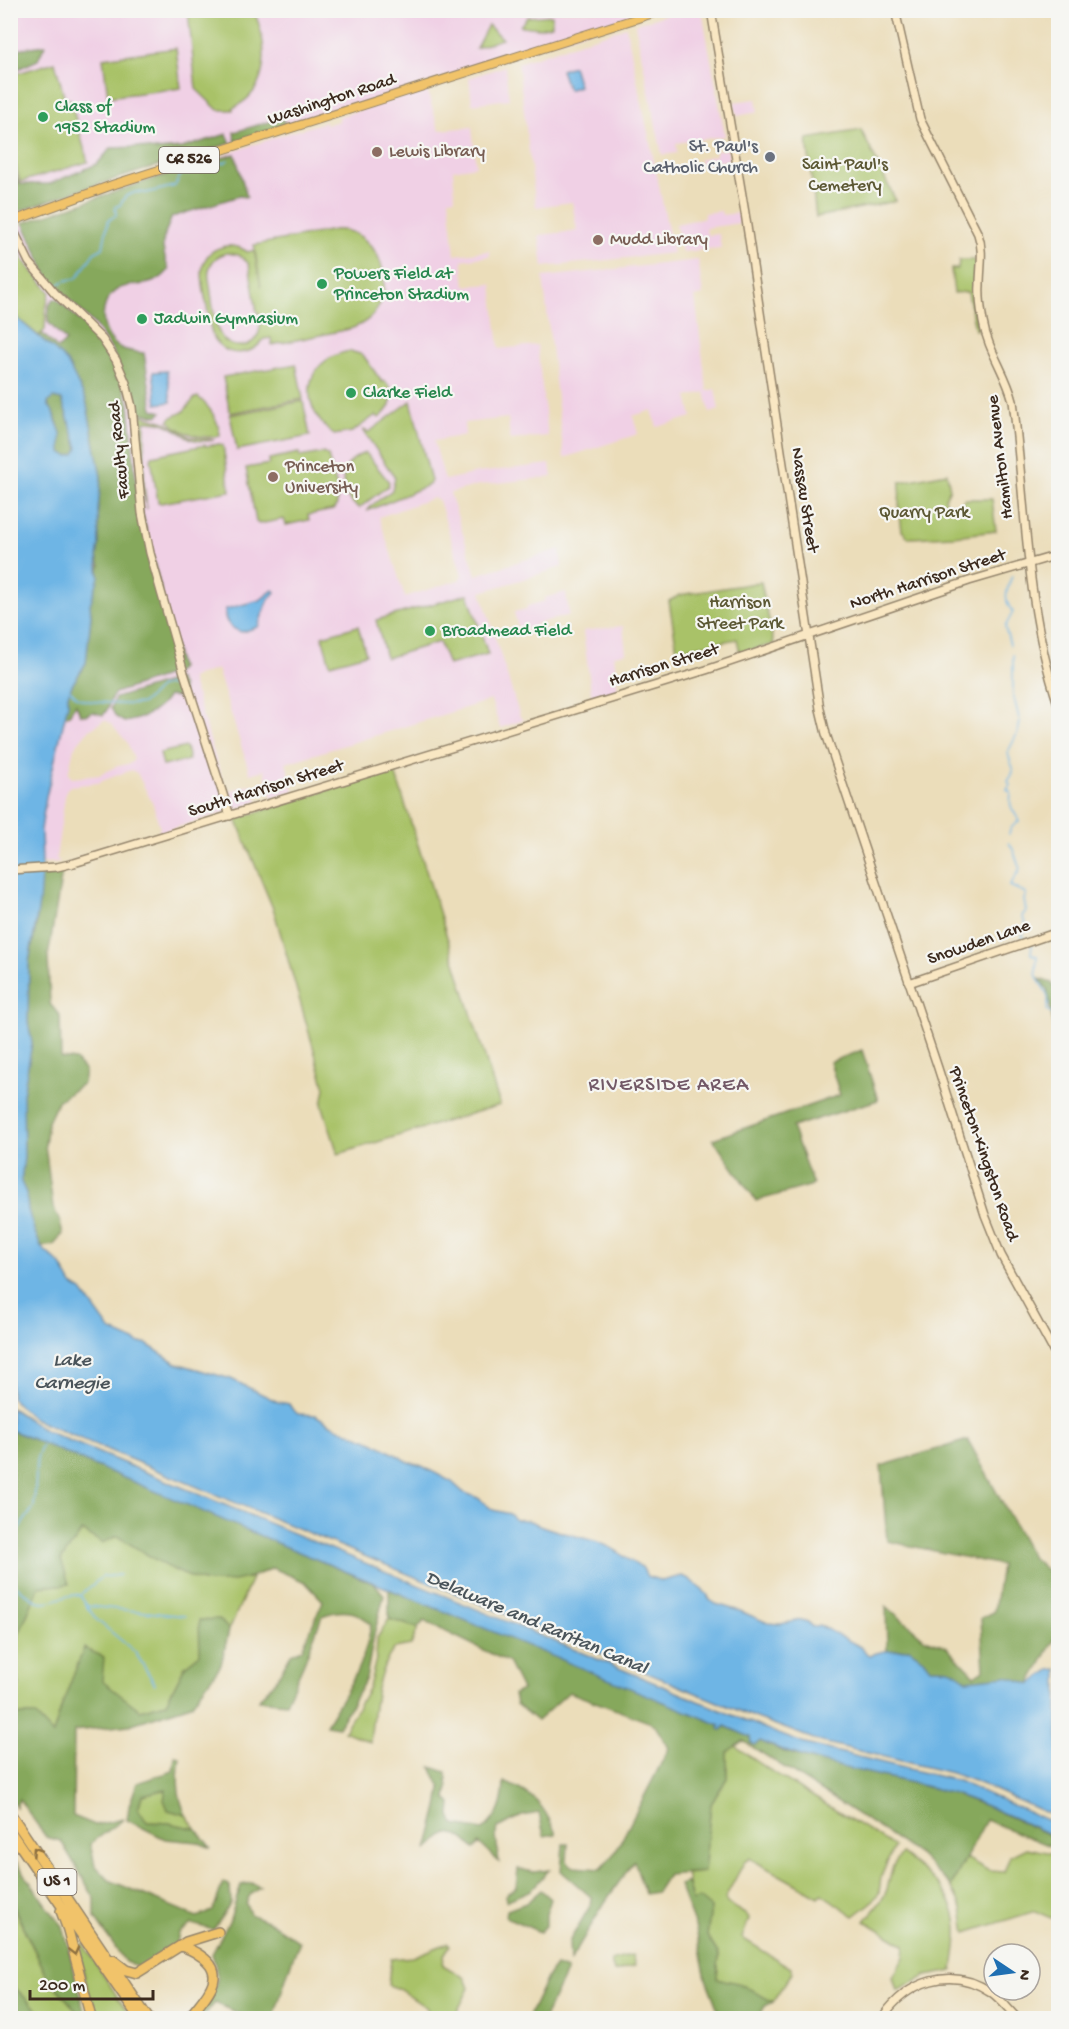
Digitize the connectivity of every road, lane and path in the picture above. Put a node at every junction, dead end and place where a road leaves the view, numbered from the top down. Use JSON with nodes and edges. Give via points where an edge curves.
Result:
{"nodes":[{"id":1,"x":663,"y":10,"type":"edge"},
{"id":2,"x":711,"y":10,"type":"edge"},
{"id":3,"x":895,"y":10,"type":"edge"},
{"id":4,"x":10,"y":222,"type":"edge"},
{"id":5,"x":1059,"y":555,"type":"edge"},
{"id":6,"x":1028,"y":563,"type":"junction"},
{"id":7,"x":808,"y":635,"type":"junction"},
{"id":8,"x":1059,"y":704,"type":"edge"},
{"id":9,"x":528,"y":724,"type":"joint"},
{"id":10,"x":230,"y":816,"type":"junction"},
{"id":11,"x":10,"y":870,"type":"edge"},
{"id":12,"x":1059,"y":932,"type":"edge"},
{"id":13,"x":909,"y":983,"type":"junction"},
{"id":14,"x":1059,"y":1359,"type":"edge"},
{"id":15,"x":10,"y":1813,"type":"edge"},
{"id":16,"x":10,"y":1831,"type":"edge"},
{"id":17,"x":55,"y":1898,"type":"junction"},
{"id":18,"x":218,"y":1932,"type":"dead end"},
{"id":19,"x":180,"y":1946,"type":"junction"},
{"id":20,"x":104,"y":1951,"type":"junction"},
{"id":21,"x":139,"y":2013,"type":"edge"},
{"id":22,"x":91,"y":2019,"type":"edge"},
{"id":23,"x":189,"y":2019,"type":"edge"},
{"id":24,"x":882,"y":2019,"type":"edge"},
{"id":25,"x":1017,"y":2019,"type":"edge"}],
"edges":[{"from":1,"to":4,"type":"main road","name":"Washington Road","number":"CR 526","via":[[115,184]]},
{"from":2,"to":7,"type":"street","name":"Nassau Street"},
{"from":3,"to":6,"type":"street","name":"Hamilton Avenue","via":[[919,115],[982,245],[981,310],[988,344],[1013,401]]},
{"from":4,"to":10,"type":"street","name":"Faculty Road","via":[[29,262],[102,339],[126,383],[150,553]]},
{"from":5,"to":6,"type":"street","name":"North Harrison Street"},
{"from":6,"to":7,"type":"street","name":"North Harrison Street"},
{"from":6,"to":8,"type":"street","name":"Hamilton Avenue","via":[[1047,669]]},
{"from":7,"to":9,"type":"street","name":"Harrison Street"},
{"from":7,"to":13,"type":"street","name":"Nassau Street","via":[[826,734]]},
{"from":9,"to":10,"type":"street","name":"South Harrison Street"},
{"from":10,"to":11,"type":"street","name":"South Harrison Street","via":[[74,863]]},
{"from":12,"to":13,"type":"street","name":"Snowden Lane"},
{"from":13,"to":14,"type":"street","name":"Princeton-Kingston Road","via":[[993,1238]]},
{"from":20,"to":15,"type":"highway","number":"US 1","one_way":true},
{"from":16,"to":17,"type":"highway","number":"US 1"},
{"from":17,"to":21,"type":"highway","number":"US 1"},
{"from":17,"to":22,"type":"highway","one_way":true,"via":[[68,1930]]},
{"from":18,"to":19,"type":"highway"},
{"from":19,"to":20,"type":"highway","via":[[137,1973],[126,1970]]},
{"from":19,"to":23,"type":"highway","via":[[207,1960],[214,1972],[210,1990]]},
{"from":20,"to":21,"type":"highway","number":"US 1"},
{"from":24,"to":25,"type":"street","via":[[897,1998],[914,1987],[957,1979],[991,1992]]}]}
